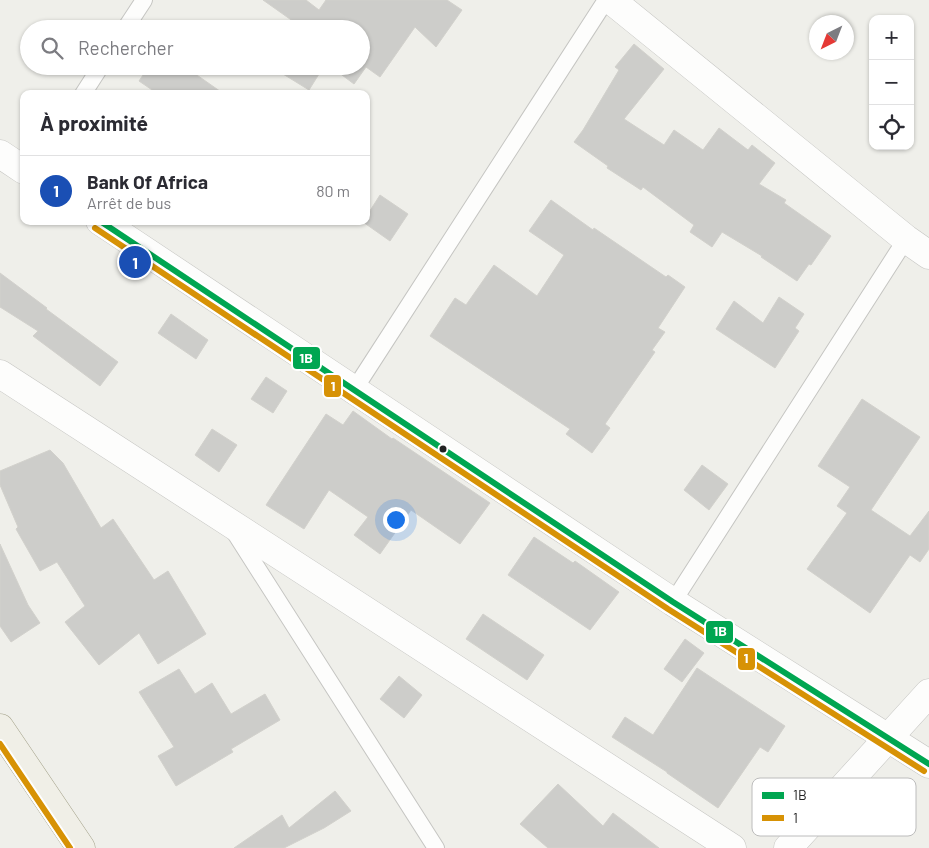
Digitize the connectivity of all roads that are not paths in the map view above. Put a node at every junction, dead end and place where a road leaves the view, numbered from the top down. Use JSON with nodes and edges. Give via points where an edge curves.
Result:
{"nodes":[{"id":1,"x":144,"y":0,"type":"edge"},
{"id":2,"x":606,"y":0,"type":"edge"},
{"id":3,"x":611,"y":0,"type":"edge"},
{"id":4,"x":131,"y":20,"type":"edge"},
{"id":5,"x":95,"y":75,"type":"edge"},
{"id":6,"x":86,"y":90,"type":"edge"},
{"id":7,"x":0,"y":154,"type":"edge"},
{"id":8,"x":20,"y":167,"type":"edge"},
{"id":9,"x":106,"y":225,"type":"edge"},
{"id":10,"x":906,"y":239,"type":"junction"},
{"id":11,"x":929,"y":254,"type":"edge"},
{"id":12,"x":0,"y":374,"type":"edge"},
{"id":13,"x":354,"y":390,"type":"junction"},
{"id":14,"x":226,"y":520,"type":"junction"},
{"id":15,"x":674,"y":602,"type":"junction"},
{"id":16,"x":929,"y":693,"type":"edge"},
{"id":17,"x":0,"y":728,"type":"edge"},
{"id":18,"x":888,"y":737,"type":"junction"},
{"id":19,"x":929,"y":764,"type":"edge"},
{"id":20,"x":851,"y":778,"type":"edge"},
{"id":21,"x":799,"y":836,"type":"edge"},
{"id":22,"x":81,"y":848,"type":"edge"},
{"id":23,"x":436,"y":848,"type":"edge"},
{"id":24,"x":732,"y":848,"type":"edge"},
{"id":25,"x":788,"y":848,"type":"edge"}],
"edges":[{"from":1,"to":4,"type":"lane"},
{"from":2,"to":13,"type":"lane"},
{"from":3,"to":10,"type":"street"},
{"from":5,"to":6,"type":"lane"},
{"from":7,"to":8,"type":"street"},
{"from":9,"to":13,"type":"street"},
{"from":10,"to":11,"type":"street"},
{"from":10,"to":15,"type":"lane"},
{"from":12,"to":14,"type":"street"},
{"from":13,"to":15,"type":"street"},
{"from":14,"to":23,"type":"lane"},
{"from":14,"to":24,"type":"street"},
{"from":15,"to":18,"type":"street"},
{"from":16,"to":18,"type":"street"},
{"from":17,"to":22,"type":"main road"},
{"from":18,"to":19,"type":"street"},
{"from":18,"to":20,"type":"street"},
{"from":21,"to":25,"type":"street"}]}
